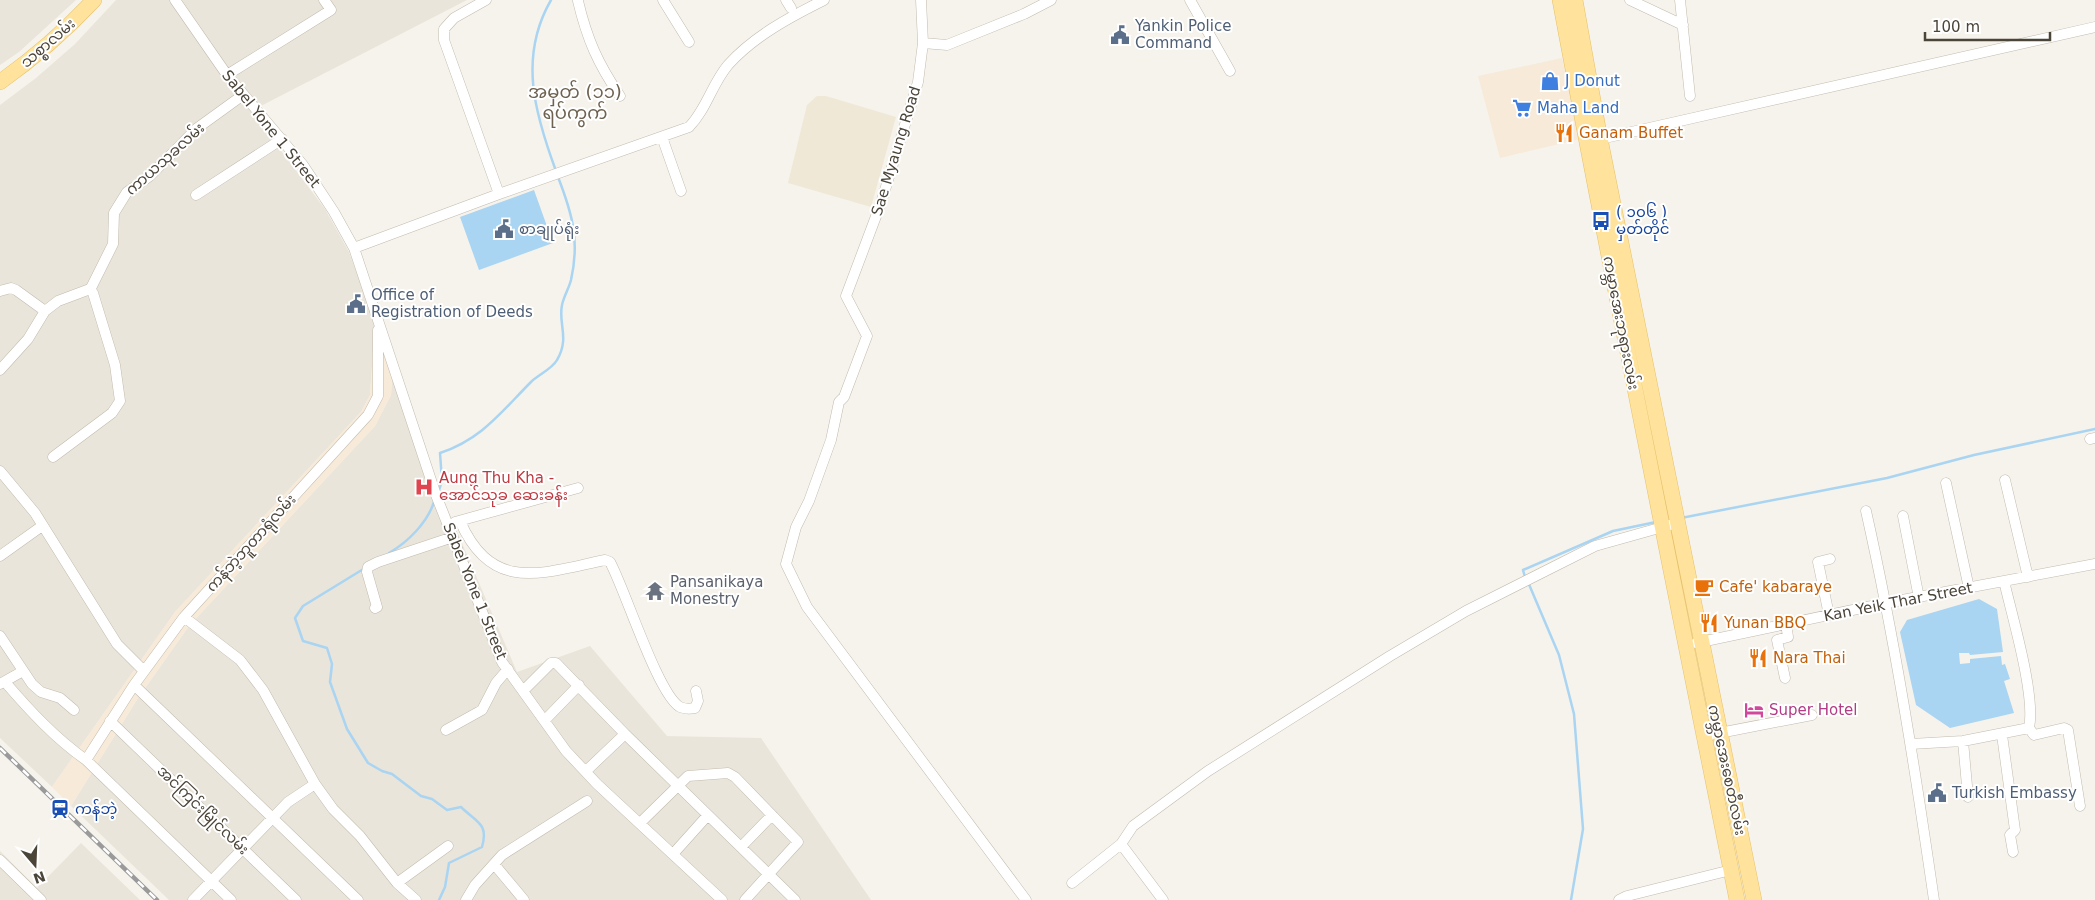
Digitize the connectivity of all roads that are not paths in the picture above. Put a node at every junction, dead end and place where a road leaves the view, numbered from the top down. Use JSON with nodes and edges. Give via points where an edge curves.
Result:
{"nodes":[{"id":1,"x":94,"y":0,"type":"edge"},
{"id":2,"x":176,"y":0,"type":"edge"},
{"id":3,"x":324,"y":0,"type":"edge"},
{"id":4,"x":486,"y":0,"type":"edge"},
{"id":5,"x":578,"y":0,"type":"edge"},
{"id":6,"x":663,"y":0,"type":"edge"},
{"id":7,"x":824,"y":0,"type":"edge"},
{"id":8,"x":921,"y":0,"type":"edge"},
{"id":9,"x":1051,"y":0,"type":"edge"},
{"id":10,"x":1190,"y":0,"type":"edge"},
{"id":11,"x":1560,"y":0,"type":"edge"},
{"id":12,"x":1575,"y":0,"type":"edge"},
{"id":13,"x":1630,"y":0,"type":"edge"},
{"id":14,"x":1680,"y":0,"type":"edge"},
{"id":15,"x":1683,"y":25,"type":"junction"},
{"id":16,"x":2095,"y":27,"type":"edge"},
{"id":17,"x":689,"y":42,"type":"dead end"},
{"id":18,"x":923,"y":43,"type":"junction"},
{"id":19,"x":1230,"y":70,"type":"dead end"},
{"id":20,"x":227,"y":75,"type":"junction"},
{"id":21,"x":0,"y":82,"type":"edge"},
{"id":22,"x":243,"y":95,"type":"junction"},
{"id":23,"x":620,"y":96,"type":"dead end"},
{"id":24,"x":1690,"y":96,"type":"dead end"},
{"id":25,"x":662,"y":137,"type":"junction"},
{"id":26,"x":282,"y":139,"type":"junction"},
{"id":27,"x":1600,"y":139,"type":"junction"},
{"id":28,"x":1585,"y":142,"type":"junction"},
{"id":29,"x":681,"y":191,"type":"dead end"},
{"id":30,"x":499,"y":194,"type":"junction"},
{"id":31,"x":196,"y":195,"type":"dead end"},
{"id":32,"x":354,"y":248,"type":"junction"},
{"id":33,"x":90,"y":289,"type":"junction"},
{"id":34,"x":0,"y":291,"type":"edge"},
{"id":35,"x":45,"y":311,"type":"junction"},
{"id":36,"x":378,"y":318,"type":"junction"},
{"id":37,"x":0,"y":370,"type":"edge"},
{"id":38,"x":53,"y":457,"type":"dead end"},
{"id":39,"x":0,"y":472,"type":"edge"},
{"id":40,"x":2005,"y":480,"type":"dead end"},
{"id":41,"x":1669,"y":481,"type":"junction"},
{"id":42,"x":1946,"y":482,"type":"dead end"},
{"id":43,"x":1652,"y":484,"type":"junction"},
{"id":44,"x":578,"y":488,"type":"dead end"},
{"id":45,"x":1866,"y":511,"type":"dead end"},
{"id":46,"x":1903,"y":516,"type":"dead end"},
{"id":47,"x":1676,"y":520,"type":"junction"},
{"id":48,"x":460,"y":521,"type":"junction"},
{"id":49,"x":447,"y":524,"type":"junction"},
{"id":50,"x":42,"y":526,"type":"junction"},
{"id":51,"x":1660,"y":527,"type":"junction"},
{"id":52,"x":453,"y":537,"type":"junction"},
{"id":53,"x":0,"y":556,"type":"edge"},
{"id":54,"x":1830,"y":559,"type":"dead end"},
{"id":55,"x":2095,"y":564,"type":"edge"},
{"id":56,"x":2028,"y":577,"type":"junction"},
{"id":57,"x":2004,"y":581,"type":"junction"},
{"id":58,"x":1968,"y":588,"type":"junction"},
{"id":59,"x":1919,"y":598,"type":"junction"},
{"id":60,"x":1886,"y":603,"type":"junction"},
{"id":61,"x":375,"y":608,"type":"dead end"},
{"id":62,"x":1829,"y":615,"type":"junction"},
{"id":63,"x":184,"y":617,"type":"junction"},
{"id":64,"x":1786,"y":623,"type":"junction"},
{"id":65,"x":0,"y":636,"type":"edge"},
{"id":66,"x":1701,"y":641,"type":"junction"},
{"id":67,"x":1685,"y":646,"type":"junction"},
{"id":68,"x":508,"y":669,"type":"junction"},
{"id":69,"x":23,"y":671,"type":"junction"},
{"id":70,"x":144,"y":671,"type":"junction"},
{"id":71,"x":1785,"y":678,"type":"dead end"},
{"id":72,"x":2,"y":683,"type":"edge"},
{"id":73,"x":134,"y":685,"type":"junction"},
{"id":74,"x":579,"y":685,"type":"junction"},
{"id":75,"x":524,"y":690,"type":"junction"},
{"id":76,"x":696,"y":691,"type":"dead end"},
{"id":77,"x":74,"y":710,"type":"dead end"},
{"id":78,"x":1812,"y":715,"type":"dead end"},
{"id":79,"x":544,"y":720,"type":"junction"},
{"id":80,"x":110,"y":721,"type":"junction"},
{"id":81,"x":2029,"y":728,"type":"junction"},
{"id":82,"x":446,"y":730,"type":"dead end"},
{"id":83,"x":1720,"y":733,"type":"junction"},
{"id":84,"x":625,"y":734,"type":"junction"},
{"id":85,"x":2002,"y":735,"type":"junction"},
{"id":86,"x":1704,"y":736,"type":"junction"},
{"id":87,"x":1963,"y":741,"type":"junction"},
{"id":88,"x":1911,"y":744,"type":"junction"},
{"id":89,"x":86,"y":760,"type":"junction"},
{"id":90,"x":586,"y":771,"type":"junction"},
{"id":91,"x":315,"y":784,"type":"junction"},
{"id":92,"x":677,"y":785,"type":"junction"},
{"id":93,"x":1968,"y":797,"type":"dead end"},
{"id":94,"x":587,"y":801,"type":"dead end"},
{"id":95,"x":2080,"y":806,"type":"dead end"},
{"id":96,"x":708,"y":815,"type":"junction"},
{"id":97,"x":772,"y":815,"type":"junction"},
{"id":98,"x":272,"y":818,"type":"junction"},
{"id":99,"x":640,"y":823,"type":"junction"},
{"id":100,"x":1121,"y":844,"type":"junction"},
{"id":101,"x":448,"y":846,"type":"dead end"},
{"id":102,"x":741,"y":847,"type":"junction"},
{"id":103,"x":242,"y":848,"type":"junction"},
{"id":104,"x":2012,"y":852,"type":"dead end"},
{"id":105,"x":673,"y":854,"type":"junction"},
{"id":106,"x":0,"y":860,"type":"edge"},
{"id":107,"x":494,"y":864,"type":"junction"},
{"id":108,"x":1730,"y":870,"type":"junction"},
{"id":109,"x":770,"y":875,"type":"junction"},
{"id":110,"x":211,"y":881,"type":"junction"},
{"id":111,"x":398,"y":883,"type":"junction"},
{"id":112,"x":1072,"y":883,"type":"dead end"},
{"id":113,"x":38,"y":899,"type":"edge"},
{"id":114,"x":193,"y":900,"type":"edge"},
{"id":115,"x":231,"y":900,"type":"edge"},
{"id":116,"x":296,"y":900,"type":"edge"},
{"id":117,"x":358,"y":900,"type":"edge"},
{"id":118,"x":416,"y":900,"type":"edge"},
{"id":119,"x":466,"y":900,"type":"edge"},
{"id":120,"x":524,"y":900,"type":"edge"},
{"id":121,"x":722,"y":900,"type":"edge"},
{"id":122,"x":745,"y":900,"type":"edge"},
{"id":123,"x":795,"y":900,"type":"edge"},
{"id":124,"x":1026,"y":900,"type":"edge"},
{"id":125,"x":1163,"y":900,"type":"edge"},
{"id":126,"x":1619,"y":900,"type":"edge"},
{"id":127,"x":1736,"y":900,"type":"edge"},
{"id":128,"x":1754,"y":900,"type":"edge"},
{"id":129,"x":1934,"y":900,"type":"edge"}],
"edges":[{"from":1,"to":21,"type":"main road","name":"သစ္စာလမ်း","via":[[65,30]]},
{"from":2,"to":20,"type":"street","name":"Sabel Yone 1 Street"},
{"from":3,"to":20,"type":"street","via":[[331,10]]},
{"from":4,"to":30,"type":"street","via":[[454,18],[444,29],[444,40]]},
{"from":5,"to":23,"type":"street","via":[[589,43]]},
{"from":6,"to":17,"type":"street"},
{"from":7,"to":25,"type":"street","via":[[781,22],[752,43],[728,65],[696,120],[689,127]]},
{"from":8,"to":18,"type":"street","name":"Sae Myaung Road"},
{"from":9,"to":18,"type":"street","via":[[947,45]]},
{"from":10,"to":19,"type":"street"},
{"from":11,"to":28,"type":"main road","name":"ကမ္ဘာအေးဘုရားလမ်း"},
{"from":12,"to":27,"type":"main road","name":"ကမ္ဘာအေးဘုရားလမ်း"},
{"from":13,"to":15,"type":"street"},
{"from":14,"to":15,"type":"street"},
{"from":15,"to":24,"type":"street"},
{"from":16,"to":27,"type":"street"},
{"from":18,"to":124,"type":"street","name":"Sae Myaung Road","via":[[918,82],[904,131],[846,296],[867,336],[844,397],[839,402],[831,440],[796,527],[786,564],[807,607]]},
{"from":20,"to":22,"type":"street","name":"Sabel Yone 1 Street"},
{"from":22,"to":26,"type":"street","name":"Sabel Yone 1 Street"},
{"from":22,"to":33,"type":"street","name":"ကာယသုခလမ်း","via":[[196,129],[150,176],[126,192],[114,213],[113,244]]},
{"from":25,"to":29,"type":"street"},
{"from":25,"to":30,"type":"street"},
{"from":26,"to":31,"type":"street"},
{"from":26,"to":32,"type":"street","name":"Sabel Yone 1 Street","via":[[314,180]]},
{"from":27,"to":28,"type":"street"},
{"from":27,"to":41,"type":"main road","name":"ကမ္ဘာအေးဘုရားလမ်း"},
{"from":28,"to":43,"type":"main road","name":"ကမ္ဘာအေးဘုရားလမ်း"},
{"from":30,"to":32,"type":"street"},
{"from":32,"to":36,"type":"street","name":"Sabel Yone 1 Street"},
{"from":33,"to":35,"type":"street","via":[[58,301]]},
{"from":33,"to":38,"type":"street","via":[[115,365],[120,401],[112,413]]},
{"from":34,"to":35,"type":"street","via":[[16,290]]},
{"from":35,"to":37,"type":"street","via":[[28,339]]},
{"from":36,"to":49,"type":"street","name":"Sabel Yone 1 Street"},
{"from":36,"to":63,"type":"street","name":"ကန်ဘဲ့ဘူတာရုံလမ်း","via":[[378,396],[368,415]]},
{"from":39,"to":50,"type":"street"},
{"from":40,"to":56,"type":"street"},
{"from":41,"to":43,"type":"main road"},
{"from":41,"to":47,"type":"main road","name":"ကမ္ဘာအေးဘုရားလမ်း"},
{"from":42,"to":58,"type":"street"},
{"from":43,"to":51,"type":"main road","name":"ကမ္ဘာအေးဘုရားလမ်း"},
{"from":44,"to":48,"type":"street"},
{"from":45,"to":60,"type":"street"},
{"from":46,"to":59,"type":"street"},
{"from":47,"to":51,"type":"street"},
{"from":47,"to":66,"type":"main road","name":"ကမ္ဘာအေးဘုရားလမ်း"},
{"from":48,"to":49,"type":"street"},
{"from":48,"to":76,"type":"street","via":[[490,562],[508,572],[552,572],[605,560],[610,562],[656,671],[672,699],[680,706],[695,708],[698,701]]},
{"from":49,"to":52,"type":"street","name":"Sabel Yone 1 Street"},
{"from":50,"to":53,"type":"street"},
{"from":50,"to":70,"type":"street","via":[[117,644]]},
{"from":51,"to":67,"type":"main road","name":"ကမ္ဘာအေးဘုရားလမ်း"},
{"from":51,"to":100,"type":"street","via":[[1595,546],[1466,611],[1208,770],[1133,826]]},
{"from":52,"to":61,"type":"street","via":[[368,567]]},
{"from":52,"to":68,"type":"street","name":"Sabel Yone 1 Street","via":[[502,662]]},
{"from":54,"to":62,"type":"street","via":[[1818,562]]},
{"from":55,"to":56,"type":"street","name":"Kan Yeik Thar Street"},
{"from":56,"to":57,"type":"street","name":"Kan Yeik Thar Street"},
{"from":57,"to":58,"type":"street","name":"Kan Yeik Thar Street"},
{"from":57,"to":81,"type":"street","via":[[2023,668],[2031,716]]},
{"from":58,"to":59,"type":"street","name":"Kan Yeik Thar Street"},
{"from":59,"to":60,"type":"street","name":"Kan Yeik Thar Street"},
{"from":60,"to":62,"type":"street","name":"Kan Yeik Thar Street"},
{"from":60,"to":88,"type":"street"},
{"from":62,"to":64,"type":"street","name":"Kan Yeik Thar Street"},
{"from":63,"to":70,"type":"street","name":"ကန်ဘဲ့ဘူတာရုံလမ်း"},
{"from":63,"to":91,"type":"street","via":[[240,660],[263,690]]},
{"from":64,"to":66,"type":"street","name":"Kan Yeik Thar Street"},
{"from":64,"to":71,"type":"street","via":[[1788,637],[1777,640]]},
{"from":65,"to":69,"type":"street"},
{"from":66,"to":67,"type":"street","name":"Kan Yeik Thar Street"},
{"from":66,"to":83,"type":"main road","name":"ကမ္ဘာအေးစေတီလမ်း"},
{"from":67,"to":86,"type":"main road","name":"ကမ္ဘာအေးဘုရားလမ်း"},
{"from":68,"to":75,"type":"street","name":"Sabel Yone 1 Street"},
{"from":68,"to":82,"type":"street","via":[[496,683],[482,710]]},
{"from":69,"to":72,"type":"street"},
{"from":69,"to":77,"type":"street","via":[[41,692],[60,698]]},
{"from":70,"to":73,"type":"street","name":"ကန်ဘဲ့ဘူတာရုံလမ်း"},
{"from":72,"to":89,"type":"street","via":[[64,744]]},
{"from":73,"to":80,"type":"street","name":"ကန်ဘဲ့ဘူတာရုံလမ်း"},
{"from":73,"to":98,"type":"street"},
{"from":74,"to":75,"type":"street","via":[[554,662]]},
{"from":74,"to":79,"type":"street"},
{"from":74,"to":84,"type":"street"},
{"from":75,"to":79,"type":"street","name":"Sabel Yone 1 Street"},
{"from":78,"to":83,"type":"street"},
{"from":79,"to":90,"type":"street","name":"Sabel Yone 1 Street"},
{"from":80,"to":89,"type":"street","name":"ကန်ဘဲ့ဘူတာရုံလမ်း"},
{"from":80,"to":103,"type":"street","name":"အင်ကြင်းမြိုင်လမ်း"},
{"from":81,"to":85,"type":"street"},
{"from":81,"to":95,"type":"street","via":[[2034,735],[2064,728],[2068,730]]},
{"from":83,"to":86,"type":"street"},
{"from":83,"to":128,"type":"main road","name":"ကမ္ဘာအေးစေတီလမ်း"},
{"from":84,"to":90,"type":"street"},
{"from":84,"to":92,"type":"street"},
{"from":85,"to":87,"type":"street"},
{"from":85,"to":104,"type":"street","via":[[2015,830],[2010,835]]},
{"from":86,"to":108,"type":"main road","name":"ကမ္ဘာအေးဘုရားလမ်း"},
{"from":87,"to":88,"type":"street"},
{"from":87,"to":93,"type":"street"},
{"from":88,"to":129,"type":"street"},
{"from":89,"to":110,"type":"street"},
{"from":90,"to":99,"type":"street","name":"Sabel Yone 1 Street"},
{"from":91,"to":98,"type":"street","via":[[288,802]]},
{"from":91,"to":111,"type":"street"},
{"from":92,"to":96,"type":"street"},
{"from":92,"to":97,"type":"street","via":[[692,775],[728,773],[736,776]]},
{"from":92,"to":99,"type":"street"},
{"from":94,"to":107,"type":"street","via":[[502,855]]},
{"from":96,"to":102,"type":"street"},
{"from":96,"to":105,"type":"street"},
{"from":97,"to":102,"type":"street"},
{"from":97,"to":109,"type":"street","via":[[798,842]]},
{"from":98,"to":103,"type":"street"},
{"from":98,"to":117,"type":"street"},
{"from":99,"to":105,"type":"street","name":"Sabel Yone 1 Street"},
{"from":100,"to":112,"type":"street"},
{"from":100,"to":125,"type":"street"},
{"from":101,"to":111,"type":"street"},
{"from":102,"to":109,"type":"street"},
{"from":103,"to":110,"type":"street"},
{"from":103,"to":116,"type":"street","name":"အင်ကြင်းမြိုင်လမ်း"},
{"from":105,"to":121,"type":"street","name":"Sabel Yone 1 Street"},
{"from":106,"to":113,"type":"street"},
{"from":107,"to":119,"type":"street"},
{"from":107,"to":120,"type":"street"},
{"from":108,"to":126,"type":"street"},
{"from":108,"to":127,"type":"main road","name":"ကမ္ဘာအေးဘုရားလမ်း"},
{"from":109,"to":122,"type":"street"},
{"from":109,"to":123,"type":"street"},
{"from":110,"to":114,"type":"street"},
{"from":110,"to":115,"type":"street"},
{"from":111,"to":118,"type":"street"}]}
